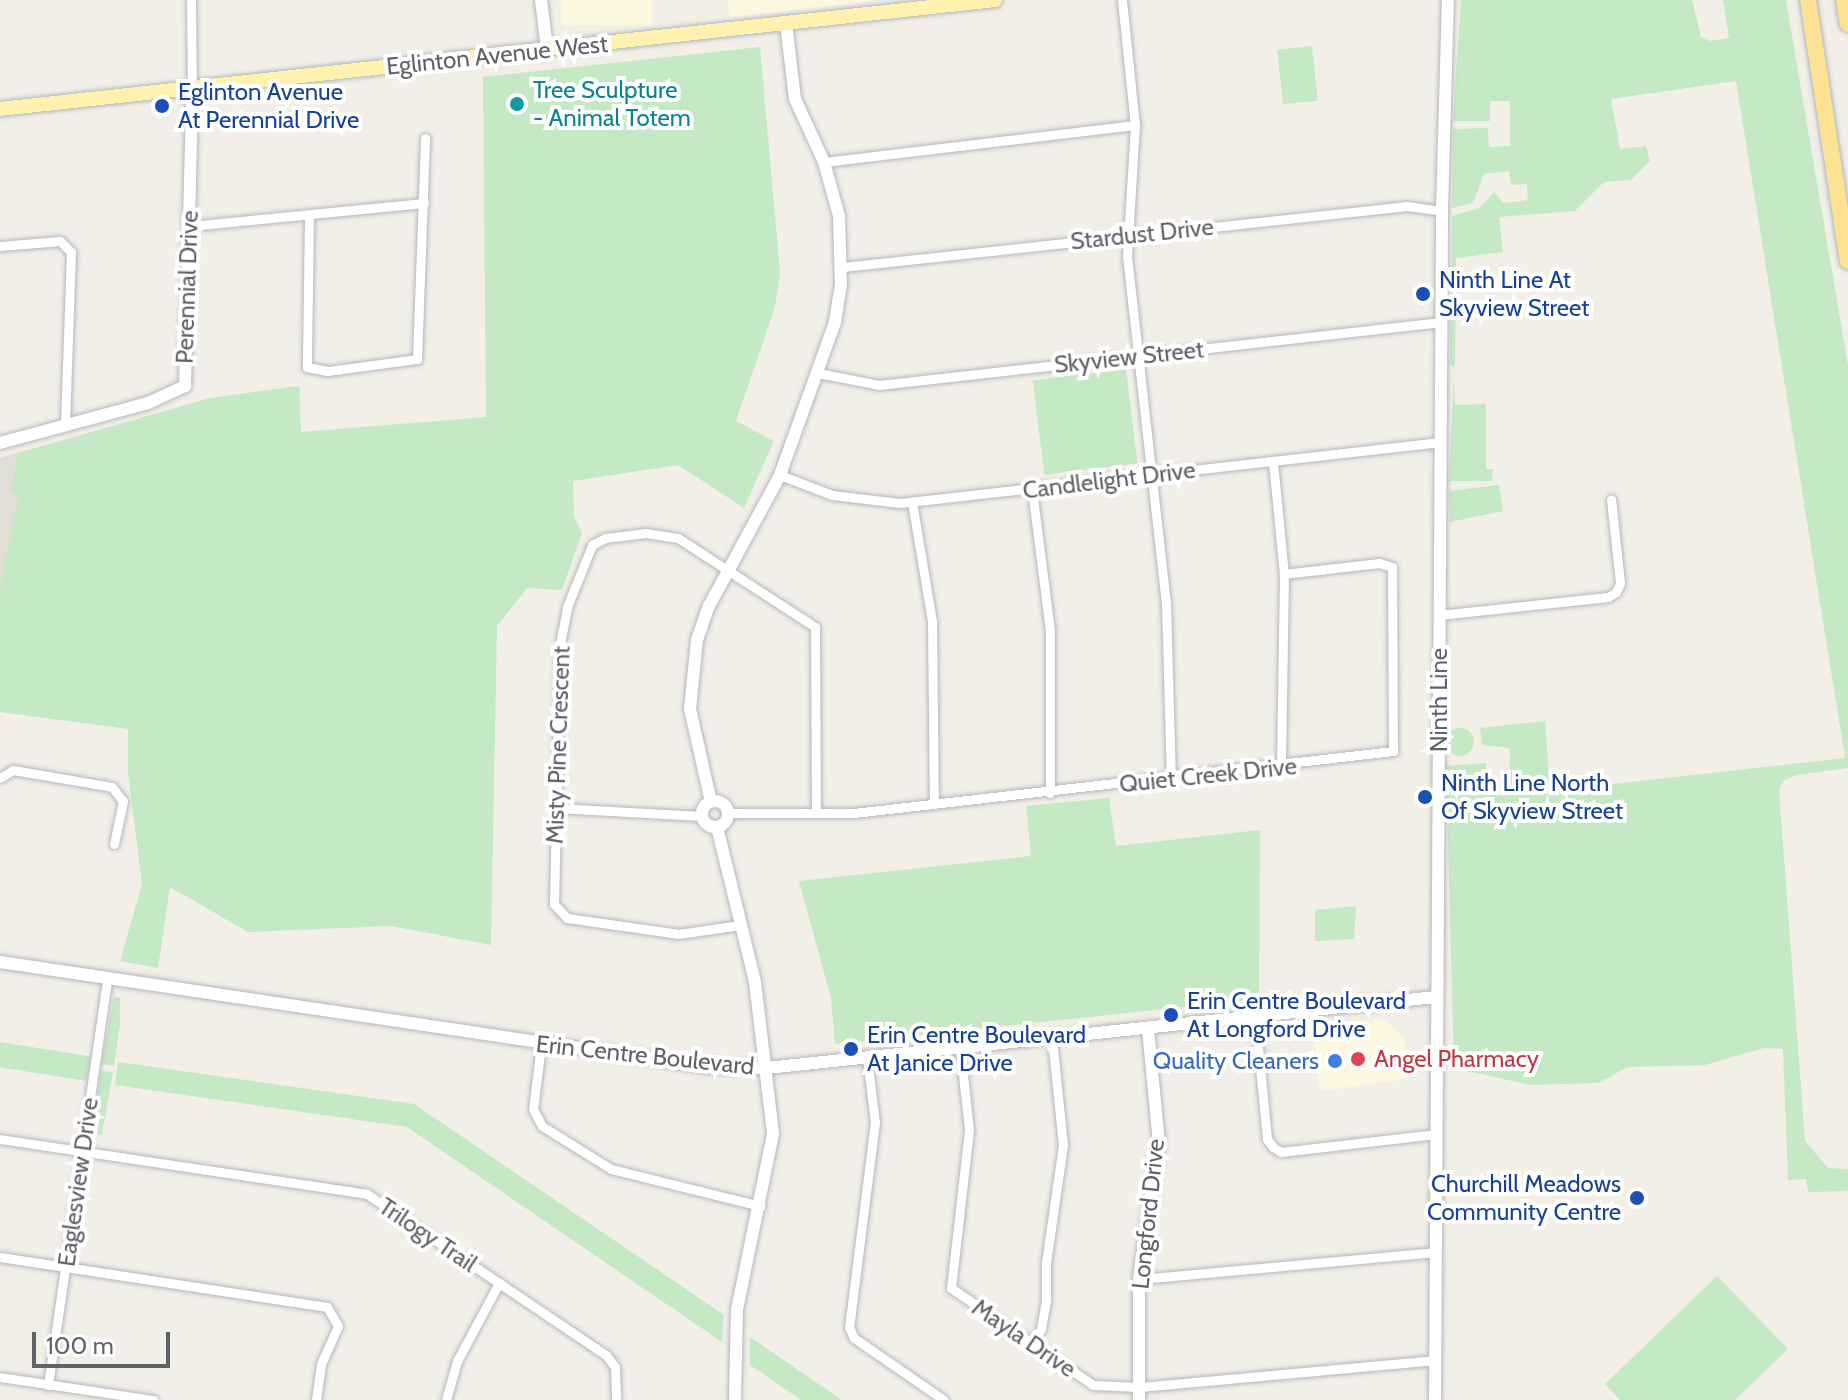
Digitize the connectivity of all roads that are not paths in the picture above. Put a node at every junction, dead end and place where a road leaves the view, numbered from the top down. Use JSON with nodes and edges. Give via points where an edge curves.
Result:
{"nodes":[{"id":1,"x":191,"y":0,"type":"edge"},
{"id":2,"x":541,"y":0,"type":"edge"},
{"id":3,"x":995,"y":0,"type":"edge"},
{"id":4,"x":1122,"y":0,"type":"edge"},
{"id":5,"x":1448,"y":0,"type":"edge"},
{"id":6,"x":1808,"y":0,"type":"edge"},
{"id":7,"x":1844,"y":0,"type":"edge"},
{"id":8,"x":786,"y":24,"type":"junction"},
{"id":9,"x":1848,"y":24,"type":"edge"},
{"id":10,"x":547,"y":49,"type":"junction"},
{"id":11,"x":192,"y":89,"type":"junction"},
{"id":12,"x":0,"y":109,"type":"edge"},
{"id":13,"x":1135,"y":125,"type":"junction"},
{"id":14,"x":425,"y":138,"type":"dead end"},
{"id":15,"x":824,"y":162,"type":"junction"},
{"id":16,"x":424,"y":203,"type":"junction"},
{"id":17,"x":1442,"y":211,"type":"junction"},
{"id":18,"x":309,"y":215,"type":"junction"},
{"id":19,"x":189,"y":226,"type":"junction"},
{"id":20,"x":1127,"y":236,"type":"junction"},
{"id":21,"x":0,"y":246,"type":"edge"},
{"id":22,"x":1848,"y":261,"type":"edge"},
{"id":23,"x":843,"y":267,"type":"junction"},
{"id":24,"x":1441,"y":322,"type":"junction"},
{"id":25,"x":1138,"y":356,"type":"junction"},
{"id":26,"x":818,"y":373,"type":"junction"},
{"id":27,"x":65,"y":426,"type":"junction"},
{"id":28,"x":1441,"y":442,"type":"junction"},
{"id":29,"x":0,"y":443,"type":"edge"},
{"id":30,"x":1273,"y":462,"type":"junction"},
{"id":31,"x":780,"y":475,"type":"junction"},
{"id":32,"x":1152,"y":475,"type":"junction"},
{"id":33,"x":1032,"y":490,"type":"junction"},
{"id":34,"x":1611,"y":499,"type":"dead end"},
{"id":35,"x":912,"y":502,"type":"junction"},
{"id":36,"x":729,"y":569,"type":"junction"},
{"id":37,"x":1284,"y":574,"type":"junction"},
{"id":38,"x":1439,"y":615,"type":"junction"},
{"id":39,"x":1281,"y":766,"type":"junction"},
{"id":40,"x":0,"y":778,"type":"edge"},
{"id":41,"x":1171,"y":779,"type":"junction"},
{"id":42,"x":1050,"y":793,"type":"junction"},
{"id":43,"x":711,"y":802,"type":"junction"},
{"id":44,"x":934,"y":804,"type":"junction"},
{"id":45,"x":556,"y":808,"type":"junction"},
{"id":46,"x":816,"y":812,"type":"junction"},
{"id":47,"x":728,"y":813,"type":"junction"},
{"id":48,"x":700,"y":816,"type":"junction"},
{"id":49,"x":717,"y":827,"type":"junction"},
{"id":50,"x":114,"y":844,"type":"dead end"},
{"id":51,"x":740,"y":925,"type":"junction"},
{"id":52,"x":0,"y":962,"type":"edge"},
{"id":53,"x":107,"y":979,"type":"junction"},
{"id":54,"x":1436,"y":997,"type":"junction"},
{"id":55,"x":1255,"y":1016,"type":"junction"},
{"id":56,"x":1148,"y":1028,"type":"junction"},
{"id":57,"x":1052,"y":1038,"type":"junction"},
{"id":58,"x":541,"y":1045,"type":"junction"},
{"id":59,"x":960,"y":1048,"type":"junction"},
{"id":60,"x":867,"y":1058,"type":"junction"},
{"id":61,"x":767,"y":1068,"type":"junction"},
{"id":62,"x":1436,"y":1134,"type":"junction"},
{"id":63,"x":0,"y":1139,"type":"edge"},
{"id":64,"x":83,"y":1153,"type":"junction"},
{"id":65,"x":761,"y":1206,"type":"junction"},
{"id":66,"x":1435,"y":1252,"type":"junction"},
{"id":67,"x":0,"y":1257,"type":"edge"},
{"id":68,"x":66,"y":1268,"type":"junction"},
{"id":69,"x":1139,"y":1279,"type":"junction"},
{"id":70,"x":499,"y":1283,"type":"junction"},
{"id":71,"x":1032,"y":1344,"type":"junction"},
{"id":72,"x":1435,"y":1360,"type":"junction"},
{"id":73,"x":0,"y":1377,"type":"edge"},
{"id":74,"x":48,"y":1385,"type":"junction"},
{"id":75,"x":1139,"y":1393,"type":"edge"},
{"id":76,"x":153,"y":1400,"type":"edge"},
{"id":77,"x":316,"y":1400,"type":"edge"},
{"id":78,"x":446,"y":1400,"type":"edge"},
{"id":79,"x":616,"y":1400,"type":"edge"},
{"id":80,"x":735,"y":1400,"type":"edge"},
{"id":81,"x":944,"y":1400,"type":"edge"},
{"id":82,"x":1435,"y":1400,"type":"edge"}],
"edges":[{"from":1,"to":11,"type":"street"},
{"from":2,"to":10,"type":"street"},
{"from":3,"to":8,"type":"main road","name":"Eglinton Avenue West"},
{"from":4,"to":13,"type":"street"},
{"from":5,"to":17,"type":"street","name":"Ninth Line"},
{"from":6,"to":22,"type":"highway"},
{"from":7,"to":9,"type":"highway"},
{"from":8,"to":10,"type":"main road","name":"Eglinton Avenue West"},
{"from":8,"to":15,"type":"street","via":[[795,99]]},
{"from":10,"to":11,"type":"main road","name":"Eglinton Avenue West"},
{"from":11,"to":12,"type":"main road","name":"Eglinton Avenue West"},
{"from":11,"to":19,"type":"street","name":"Perennial Drive"},
{"from":13,"to":15,"type":"street"},
{"from":13,"to":20,"type":"street"},
{"from":14,"to":16,"type":"street"},
{"from":15,"to":23,"type":"street","via":[[839,216]]},
{"from":16,"to":18,"type":"street"},
{"from":16,"to":18,"type":"street","via":[[417,359],[328,371],[314,371],[305,362]]},
{"from":17,"to":20,"type":"street","name":"Stardust Drive","via":[[1407,206]]},
{"from":17,"to":24,"type":"street","name":"Ninth Line"},
{"from":18,"to":19,"type":"street"},
{"from":19,"to":27,"type":"street","name":"Perennial Drive","via":[[185,386],[148,403]]},
{"from":20,"to":23,"type":"street","name":"Stardust Drive"},
{"from":20,"to":25,"type":"street"},
{"from":21,"to":27,"type":"street","via":[[60,241],[71,252]]},
{"from":23,"to":26,"type":"street","via":[[835,322]]},
{"from":24,"to":25,"type":"street","name":"Skyview Street"},
{"from":24,"to":28,"type":"street","name":"Ninth Line"},
{"from":25,"to":26,"type":"street","name":"Skyview Street","via":[[879,385]]},
{"from":25,"to":32,"type":"street"},
{"from":26,"to":31,"type":"street"},
{"from":27,"to":29,"type":"street","name":"Perennial Drive"},
{"from":28,"to":30,"type":"street","name":"Candlelight Drive"},
{"from":28,"to":38,"type":"street","name":"Ninth Line"},
{"from":30,"to":32,"type":"street","name":"Candlelight Drive"},
{"from":30,"to":37,"type":"street"},
{"from":31,"to":35,"type":"street","name":"Candlelight Drive","via":[[850,499]]},
{"from":31,"to":36,"type":"street"},
{"from":32,"to":33,"type":"street","name":"Candlelight Drive"},
{"from":32,"to":41,"type":"street","via":[[1166,603]]},
{"from":33,"to":35,"type":"street","name":"Candlelight Drive"},
{"from":33,"to":42,"type":"street","via":[[1050,630]]},
{"from":34,"to":38,"type":"street","via":[[1620,583],[1608,597]]},
{"from":35,"to":44,"type":"street","via":[[932,621]]},
{"from":36,"to":43,"type":"street","via":[[702,624],[691,676],[692,722]]},
{"from":36,"to":45,"type":"street","name":"Misty Pine Crescent","via":[[664,535],[605,538],[592,545],[563,626]]},
{"from":36,"to":46,"type":"street","via":[[815,627]]},
{"from":37,"to":39,"type":"street"},
{"from":37,"to":39,"type":"street","name":"Quiet Creek Drive","via":[[1379,563],[1392,567],[1397,742],[1383,756]]},
{"from":38,"to":54,"type":"street","name":"Ninth Line"},
{"from":39,"to":41,"type":"street","name":"Quiet Creek Drive"},
{"from":40,"to":50,"type":"street","via":[[13,770],[112,787],[123,801]]},
{"from":41,"to":42,"type":"street","name":"Quiet Creek Drive"},
{"from":42,"to":44,"type":"street","name":"Quiet Creek Drive"},
{"from":43,"to":47,"type":"street","via":[[723,804]]},
{"from":43,"to":48,"type":"street"},
{"from":44,"to":46,"type":"street","name":"Quiet Creek Drive"},
{"from":45,"to":48,"type":"street"},
{"from":45,"to":51,"type":"street","name":"Misty Pine Crescent","via":[[554,904],[567,918],[679,934]]},
{"from":46,"to":47,"type":"street","name":"Quiet Creek Drive"},
{"from":47,"to":49,"type":"street"},
{"from":48,"to":49,"type":"street"},
{"from":49,"to":51,"type":"street"},
{"from":51,"to":61,"type":"street","via":[[755,982]]},
{"from":52,"to":53,"type":"street","name":"Erin Centre Boulevard"},
{"from":53,"to":58,"type":"street","name":"Erin Centre Boulevard"},
{"from":53,"to":64,"type":"street","name":"Eaglesview Drive"},
{"from":54,"to":55,"type":"street","name":"Erin Centre Boulevard"},
{"from":54,"to":62,"type":"street","name":"Ninth Line"},
{"from":55,"to":56,"type":"street","name":"Erin Centre Boulevard"},
{"from":55,"to":62,"type":"street","via":[[1267,1139],[1273,1147],[1281,1152]]},
{"from":56,"to":57,"type":"street","name":"Erin Centre Boulevard"},
{"from":56,"to":69,"type":"street","name":"Longford Drive","via":[[1159,1143]]},
{"from":57,"to":59,"type":"street","name":"Erin Centre Boulevard"},
{"from":57,"to":71,"type":"street","via":[[1063,1145],[1046,1263],[1046,1301]]},
{"from":58,"to":61,"type":"street","name":"Erin Centre Boulevard","via":[[707,1067]]},
{"from":58,"to":65,"type":"street","via":[[533,1109],[542,1126],[611,1169]]},
{"from":59,"to":60,"type":"street","name":"Erin Centre Boulevard"},
{"from":59,"to":71,"type":"street","name":"Mayla Drive","via":[[969,1130],[951,1288]]},
{"from":60,"to":61,"type":"street","name":"Erin Centre Boulevard"},
{"from":60,"to":81,"type":"street","via":[[875,1122],[849,1327],[854,1338]]},
{"from":61,"to":65,"type":"street","via":[[773,1134]]},
{"from":62,"to":66,"type":"street","name":"Ninth Line"},
{"from":63,"to":64,"type":"street","name":"Trilogy Trail"},
{"from":64,"to":68,"type":"street","name":"Eaglesview Drive"},
{"from":64,"to":70,"type":"street","name":"Trilogy Trail","via":[[367,1194]]},
{"from":65,"to":80,"type":"street","via":[[737,1309]]},
{"from":66,"to":69,"type":"street"},
{"from":66,"to":72,"type":"street","name":"Ninth Line"},
{"from":67,"to":68,"type":"street"},
{"from":68,"to":74,"type":"street","name":"Eaglesview Drive"},
{"from":68,"to":77,"type":"street","via":[[327,1307],[338,1326],[321,1364]]},
{"from":69,"to":75,"type":"street","name":"Longford Drive"},
{"from":70,"to":78,"type":"street","via":[[457,1361]]},
{"from":70,"to":79,"type":"street","name":"Trilogy Trail","via":[[609,1357],[616,1371]]},
{"from":71,"to":75,"type":"street","name":"Mayla Drive","via":[[1093,1385]]},
{"from":72,"to":75,"type":"street","name":"Mayla Drive"},
{"from":72,"to":82,"type":"street","name":"Ninth Line"},
{"from":73,"to":74,"type":"street"},
{"from":74,"to":76,"type":"street"}]}
